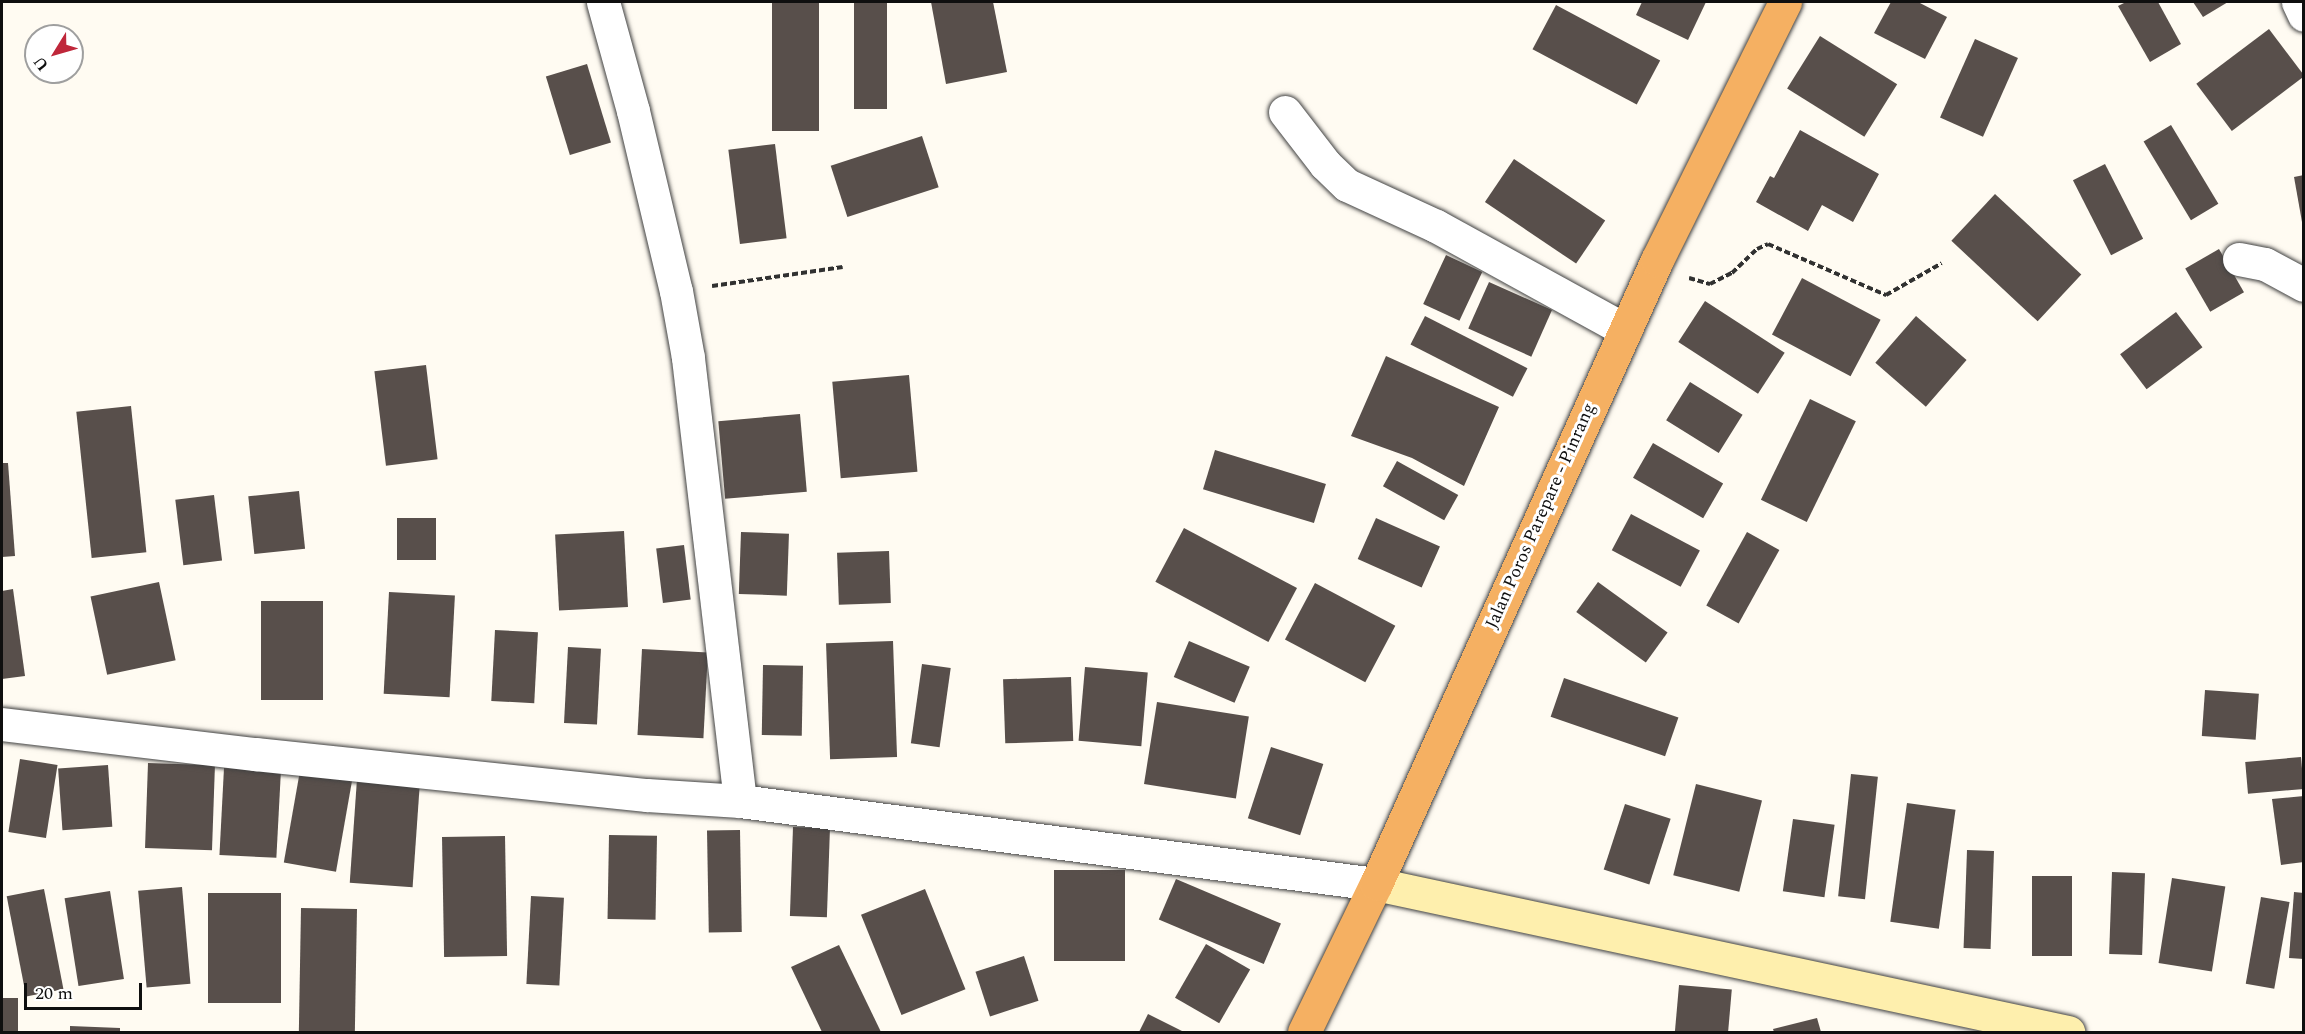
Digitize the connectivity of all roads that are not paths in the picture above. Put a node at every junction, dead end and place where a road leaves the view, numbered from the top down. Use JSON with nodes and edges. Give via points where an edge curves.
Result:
{"nodes":[{"id":1,"x":603,"y":2,"type":"edge"},
{"id":2,"x":1785,"y":2,"type":"edge"},
{"id":3,"x":2298,"y":2,"type":"edge"},
{"id":4,"x":2304,"y":15,"type":"edge"},
{"id":5,"x":1285,"y":112,"type":"dead end"},
{"id":6,"x":2239,"y":259,"type":"dead end"},
{"id":7,"x":2304,"y":285,"type":"edge"},
{"id":8,"x":1625,"y":330,"type":"junction"},
{"id":9,"x":2,"y":724,"type":"edge"},
{"id":10,"x":740,"y":801,"type":"junction"},
{"id":11,"x":1376,"y":884,"type":"junction"},
{"id":12,"x":1304,"y":1032,"type":"edge"},
{"id":13,"x":2068,"y":1032,"type":"edge"}],
"edges":[{"from":1,"to":10,"type":"street","via":[[676,291],[688,358]]},
{"from":2,"to":8,"type":"highway","name":"Jalan Poros Parepare - Pinrang"},
{"from":3,"to":4,"type":"street"},
{"from":5,"to":8,"type":"street","via":[[1325,164],[1347,185],[1436,226]]},
{"from":6,"to":7,"type":"street","via":[[2265,264]]},
{"from":8,"to":11,"type":"highway","name":"Jalan Poros Parepare - Pinrang"},
{"from":9,"to":10,"type":"street","via":[[647,795]]},
{"from":10,"to":11,"type":"street"},
{"from":11,"to":12,"type":"highway","name":"Jalan Poros Parepare - Pinrang"},
{"from":11,"to":13,"type":"main road"}]}
